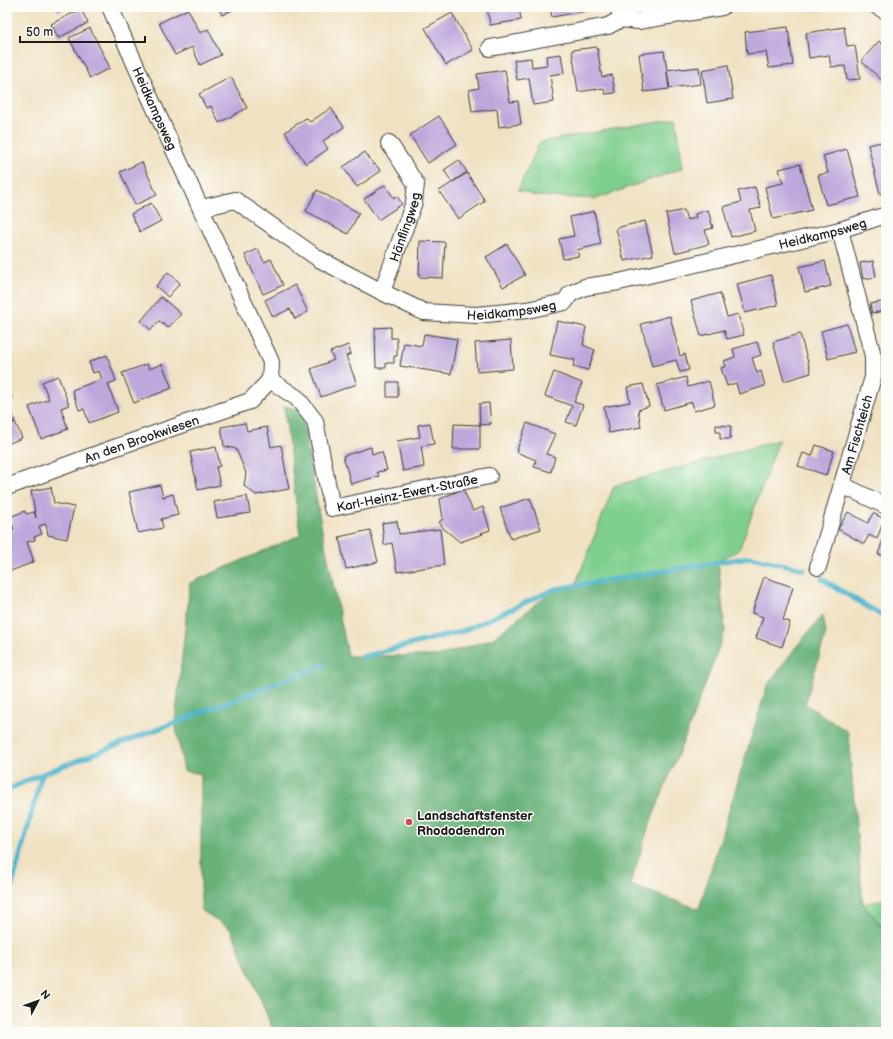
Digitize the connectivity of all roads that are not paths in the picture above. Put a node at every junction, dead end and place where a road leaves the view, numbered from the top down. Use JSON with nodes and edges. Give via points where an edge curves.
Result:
{"nodes":[{"id":1,"x":110,"y":7,"type":"edge"},
{"id":2,"x":722,"y":7,"type":"edge"},
{"id":3,"x":878,"y":7,"type":"edge"},
{"id":4,"x":886,"y":11,"type":"edge"},
{"id":5,"x":620,"y":13,"type":"edge"},
{"id":6,"x":490,"y":48,"type":"dead end"},
{"id":7,"x":389,"y":144,"type":"dead end"},
{"id":8,"x":202,"y":208,"type":"junction"},
{"id":9,"x":886,"y":215,"type":"edge"},
{"id":10,"x":840,"y":230,"type":"junction"},
{"id":11,"x":382,"y":292,"type":"junction"},
{"id":12,"x":270,"y":380,"type":"junction"},
{"id":13,"x":489,"y":476,"type":"dead end"},
{"id":14,"x":842,"y":484,"type":"junction"},
{"id":15,"x":7,"y":488,"type":"edge"},
{"id":16,"x":886,"y":506,"type":"edge"},
{"id":17,"x":818,"y":567,"type":"dead end"}],
"edges":[{"from":1,"to":8,"type":"street","name":"Heidkampsweg"},
{"from":2,"to":5,"type":"street","via":[[638,21]]},
{"from":3,"to":4,"type":"street"},
{"from":5,"to":6,"type":"street","via":[[608,26]]},
{"from":7,"to":11,"type":"street","name":"Hänflingweg","via":[[416,184],[414,202]]},
{"from":8,"to":11,"type":"street","name":"Heidkampsweg","via":[[235,200],[319,259]]},
{"from":8,"to":12,"type":"street","name":"Heidkampsweg","via":[[271,362]]},
{"from":9,"to":10,"type":"street","name":"Heidkampsweg"},
{"from":10,"to":11,"type":"street","name":"Heidkampsweg","via":[[618,282],[585,287],[570,294],[565,302],[527,310],[476,315],[424,312]]},
{"from":10,"to":14,"type":"street","name":"Am Fischteich","via":[[873,356],[873,377]]},
{"from":12,"to":13,"type":"street","name":"Karl-Heinz-Ewert-Straße","via":[[297,398],[315,421],[332,508]]},
{"from":12,"to":15,"type":"street","name":"An den Brookwiesen","via":[[250,401]]},
{"from":14,"to":16,"type":"street"},
{"from":14,"to":17,"type":"street","name":"Am Fischteich"}]}
